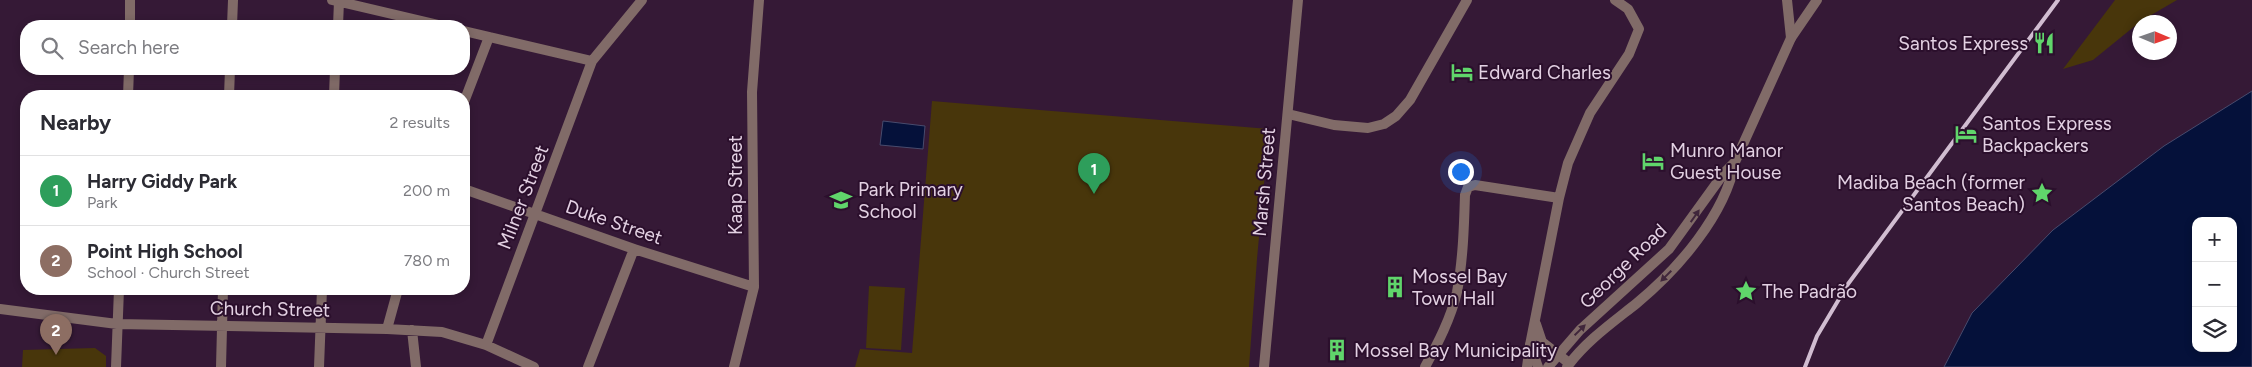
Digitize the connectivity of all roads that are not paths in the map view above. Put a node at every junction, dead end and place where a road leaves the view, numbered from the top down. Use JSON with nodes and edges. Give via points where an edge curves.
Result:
{"nodes":[{"id":1,"x":130,"y":0,"type":"edge"},
{"id":2,"x":233,"y":0,"type":"edge"},
{"id":3,"x":642,"y":0,"type":"edge"},
{"id":4,"x":759,"y":0,"type":"edge"},
{"id":5,"x":1298,"y":0,"type":"edge"},
{"id":6,"x":1467,"y":0,"type":"edge"},
{"id":7,"x":1615,"y":0,"type":"edge"},
{"id":8,"x":1787,"y":0,"type":"edge"},
{"id":9,"x":336,"y":1,"type":"edge"},
{"id":10,"x":1814,"y":1,"type":"edge"},
{"id":11,"x":130,"y":20,"type":"edge"},
{"id":12,"x":232,"y":20,"type":"edge"},
{"id":13,"x":338,"y":20,"type":"edge"},
{"id":14,"x":417,"y":20,"type":"edge"},
{"id":15,"x":470,"y":32,"type":"edge"},
{"id":16,"x":489,"y":37,"type":"junction"},
{"id":17,"x":1791,"y":38,"type":"junction"},
{"id":18,"x":592,"y":61,"type":"junction"},
{"id":19,"x":129,"y":75,"type":"edge"},
{"id":20,"x":230,"y":75,"type":"edge"},
{"id":21,"x":335,"y":75,"type":"edge"},
{"id":22,"x":128,"y":90,"type":"edge"},
{"id":23,"x":229,"y":90,"type":"edge"},
{"id":24,"x":334,"y":90,"type":"edge"},
{"id":25,"x":469,"y":90,"type":"edge"},
{"id":26,"x":1288,"y":114,"type":"junction"},
{"id":27,"x":1735,"y":162,"type":"junction"},
{"id":28,"x":470,"y":191,"type":"edge"},
{"id":29,"x":1558,"y":198,"type":"junction"},
{"id":30,"x":536,"y":213,"type":"junction"},
{"id":31,"x":634,"y":249,"type":"junction"},
{"id":32,"x":754,"y":287,"type":"junction"},
{"id":33,"x":119,"y":295,"type":"edge"},
{"id":34,"x":223,"y":295,"type":"edge"},
{"id":35,"x":322,"y":295,"type":"edge"},
{"id":36,"x":396,"y":295,"type":"edge"},
{"id":37,"x":0,"y":309,"type":"edge"},
{"id":38,"x":1535,"y":320,"type":"junction"},
{"id":39,"x":117,"y":324,"type":"junction"},
{"id":40,"x":222,"y":325,"type":"junction"},
{"id":41,"x":319,"y":328,"type":"junction"},
{"id":42,"x":387,"y":329,"type":"junction"},
{"id":43,"x":412,"y":330,"type":"junction"},
{"id":44,"x":1530,"y":345,"type":"junction"},
{"id":45,"x":486,"y":346,"type":"junction"},
{"id":46,"x":1558,"y":354,"type":"junction"},
{"id":47,"x":1568,"y":365,"type":"edge"},
{"id":48,"x":116,"y":367,"type":"edge"},
{"id":49,"x":221,"y":367,"type":"edge"},
{"id":50,"x":319,"y":367,"type":"edge"},
{"id":51,"x":416,"y":367,"type":"edge"},
{"id":52,"x":534,"y":367,"type":"edge"},
{"id":53,"x":588,"y":367,"type":"edge"},
{"id":54,"x":734,"y":367,"type":"edge"},
{"id":55,"x":1264,"y":367,"type":"edge"},
{"id":56,"x":1425,"y":367,"type":"edge"},
{"id":57,"x":1527,"y":367,"type":"edge"},
{"id":58,"x":1538,"y":367,"type":"edge"},
{"id":59,"x":1548,"y":367,"type":"edge"}],
"edges":[{"from":1,"to":11,"type":"street"},
{"from":2,"to":12,"type":"street"},
{"from":3,"to":18,"type":"street","name":"Milner Street"},
{"from":4,"to":32,"type":"street","name":"Kaap Street","via":[[752,92]]},
{"from":5,"to":26,"type":"street","name":"Marsh Street"},
{"from":6,"to":26,"type":"street","via":[[1410,100],[1390,120],[1368,128],[1334,125]]},
{"from":7,"to":29,"type":"street","via":[[1635,19],[1638,35],[1590,113],[1568,163]]},
{"from":8,"to":17,"type":"street"},
{"from":9,"to":13,"type":"street"},
{"from":9,"to":14,"type":"street"},
{"from":10,"to":17,"type":"street","name":"George Road"},
{"from":15,"to":16,"type":"street"},
{"from":16,"to":18,"type":"street"},
{"from":16,"to":25,"type":"street"},
{"from":17,"to":27,"type":"street","name":"George Road"},
{"from":18,"to":30,"type":"street","name":"Milner Street"},
{"from":19,"to":22,"type":"street"},
{"from":20,"to":23,"type":"street"},
{"from":21,"to":24,"type":"street"},
{"from":26,"to":55,"type":"street","name":"Marsh Street"},
{"from":46,"to":27,"type":"street","name":"George Road","one_way":true,"via":[[1669,250]]},
{"from":27,"to":47,"type":"street","name":"George Road","one_way":true,"via":[[1725,195],[1682,260],[1590,340]]},
{"from":28,"to":30,"type":"street","name":"Duke Street"},
{"from":29,"to":38,"type":"street"},
{"from":29,"to":56,"type":"street","via":[[1475,185],[1468,187],[1456,293],[1442,333]]},
{"from":30,"to":31,"type":"street","name":"Duke Street"},
{"from":30,"to":45,"type":"street","name":"Milner Street"},
{"from":31,"to":32,"type":"street","name":"Duke Street"},
{"from":31,"to":53,"type":"street"},
{"from":32,"to":54,"type":"street","name":"Kaap Street"},
{"from":33,"to":39,"type":"street"},
{"from":34,"to":40,"type":"street"},
{"from":35,"to":41,"type":"street"},
{"from":36,"to":42,"type":"street"},
{"from":37,"to":39,"type":"street","name":"Church Street"},
{"from":38,"to":44,"type":"street"},
{"from":38,"to":46,"type":"street","via":[[1542,342]]},
{"from":39,"to":40,"type":"street","name":"Church Street"},
{"from":39,"to":48,"type":"street"},
{"from":40,"to":41,"type":"street","name":"Church Street"},
{"from":40,"to":49,"type":"street"},
{"from":41,"to":42,"type":"street","name":"Church Street"},
{"from":41,"to":50,"type":"street"},
{"from":42,"to":43,"type":"street","name":"Church Street"},
{"from":43,"to":45,"type":"street","name":"Church Street","via":[[442,332]]},
{"from":43,"to":51,"type":"street"},
{"from":44,"to":57,"type":"street"},
{"from":44,"to":58,"type":"street"},
{"from":45,"to":52,"type":"street","name":"Church Street"},
{"from":46,"to":47,"type":"street"},
{"from":46,"to":59,"type":"street","name":"George Road"}]}
